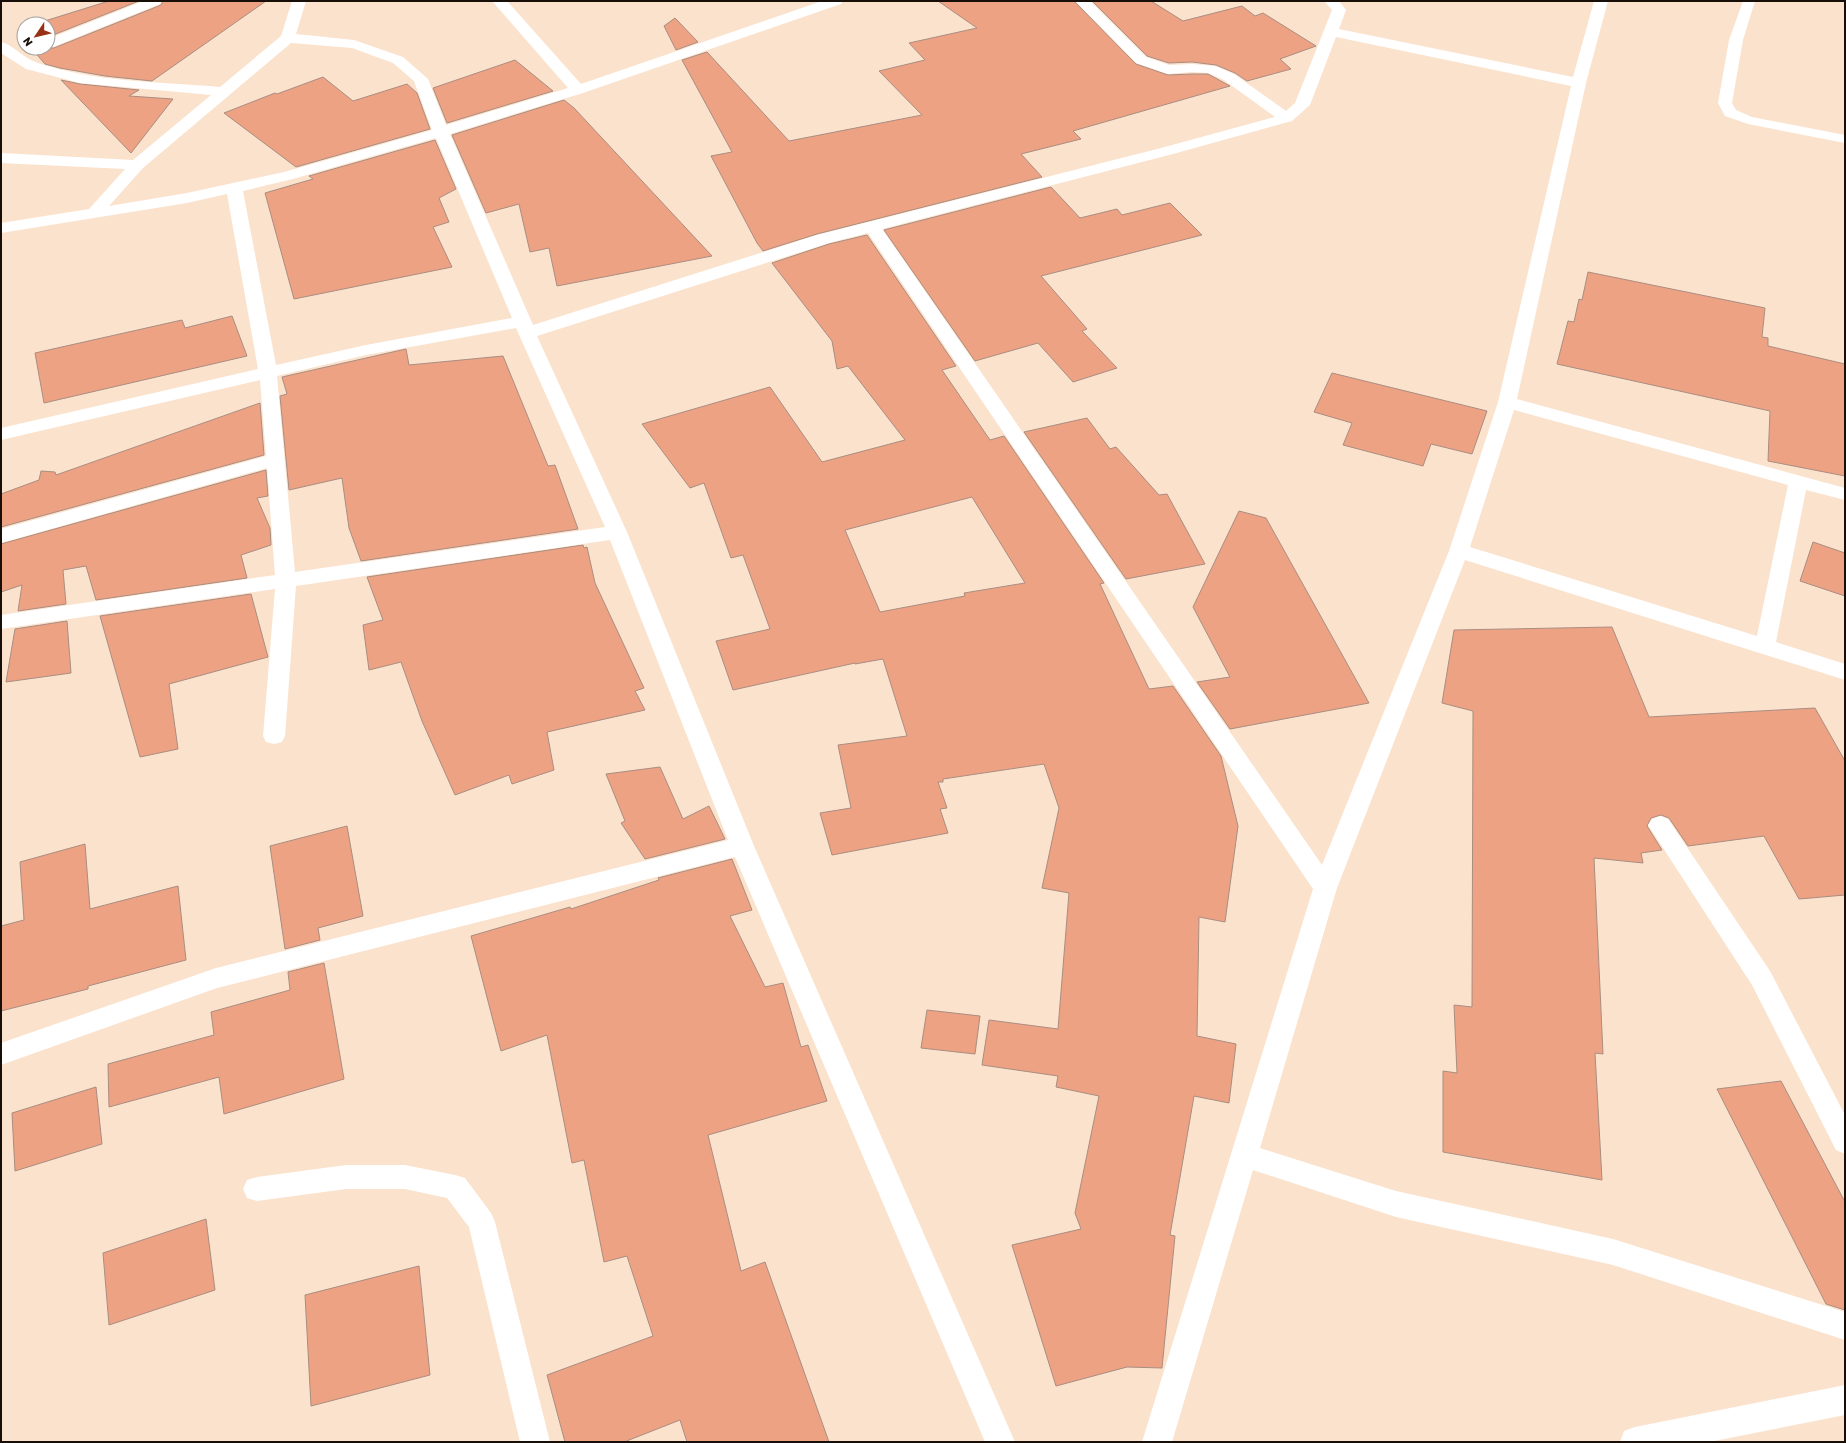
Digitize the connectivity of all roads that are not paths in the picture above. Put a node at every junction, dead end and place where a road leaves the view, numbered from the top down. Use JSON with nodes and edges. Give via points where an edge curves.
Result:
{"nodes":[{"id":1,"x":155,"y":1,"type":"edge"},
{"id":2,"x":299,"y":1,"type":"edge"},
{"id":3,"x":499,"y":1,"type":"edge"},
{"id":4,"x":836,"y":1,"type":"edge"},
{"id":5,"x":1082,"y":1,"type":"edge"},
{"id":6,"x":1331,"y":1,"type":"edge"},
{"id":7,"x":1601,"y":1,"type":"edge"},
{"id":8,"x":1749,"y":1,"type":"edge"},
{"id":9,"x":1331,"y":32,"type":"junction"},
{"id":10,"x":288,"y":38,"type":"junction"},
{"id":11,"x":56,"y":41,"type":"edge"},
{"id":12,"x":1,"y":46,"type":"edge"},
{"id":13,"x":15,"y":57,"type":"joint"},
{"id":14,"x":1579,"y":83,"type":"junction"},
{"id":15,"x":578,"y":90,"type":"junction"},
{"id":16,"x":224,"y":92,"type":"junction"},
{"id":17,"x":1287,"y":118,"type":"junction"},
{"id":18,"x":441,"y":132,"type":"junction"},
{"id":19,"x":1845,"y":139,"type":"edge"},
{"id":20,"x":1,"y":158,"type":"edge"},
{"id":21,"x":137,"y":165,"type":"junction"},
{"id":22,"x":234,"y":188,"type":"junction"},
{"id":23,"x":94,"y":213,"type":"junction"},
{"id":24,"x":872,"y":227,"type":"junction"},
{"id":25,"x":1,"y":228,"type":"edge"},
{"id":26,"x":525,"y":327,"type":"junction"},
{"id":27,"x":268,"y":372,"type":"junction"},
{"id":28,"x":1507,"y":402,"type":"junction"},
{"id":29,"x":1,"y":434,"type":"edge"},
{"id":30,"x":276,"y":459,"type":"junction"},
{"id":31,"x":1798,"y":481,"type":"junction"},
{"id":32,"x":1845,"y":494,"type":"edge"},
{"id":33,"x":617,"y":532,"type":"junction"},
{"id":34,"x":1,"y":536,"type":"edge"},
{"id":35,"x":1459,"y":551,"type":"junction"},
{"id":36,"x":286,"y":580,"type":"junction"},
{"id":37,"x":1,"y":622,"type":"edge"},
{"id":38,"x":1765,"y":646,"type":"junction"},
{"id":39,"x":1845,"y":672,"type":"edge"},
{"id":40,"x":274,"y":736,"type":"dead end"},
{"id":41,"x":1660,"y":825,"type":"dead end"},
{"id":42,"x":742,"y":846,"type":"junction"},
{"id":43,"x":1325,"y":888,"type":"junction"},
{"id":44,"x":1,"y":1054,"type":"edge"},
{"id":45,"x":1845,"y":1142,"type":"edge"},
{"id":46,"x":1244,"y":1155,"type":"junction"},
{"id":47,"x":257,"y":1189,"type":"dead end"},
{"id":48,"x":1845,"y":1326,"type":"edge"},
{"id":49,"x":1845,"y":1400,"type":"edge"},
{"id":50,"x":536,"y":1442,"type":"edge"},
{"id":51,"x":1000,"y":1442,"type":"edge"},
{"id":52,"x":1156,"y":1442,"type":"edge"},
{"id":53,"x":1635,"y":1442,"type":"edge"}],
"edges":[{"from":1,"to":11,"type":"street"},
{"from":2,"to":10,"type":"street"},
{"from":3,"to":15,"type":"street"},
{"from":4,"to":15,"type":"street"},
{"from":5,"to":17,"type":"street","via":[[1141,60],[1168,70],[1210,69],[1229,77]]},
{"from":6,"to":9,"type":"street","via":[[1339,10]]},
{"from":7,"to":14,"type":"street"},
{"from":8,"to":19,"type":"lane","via":[[1736,40],[1725,103],[1730,113],[1748,120]]},
{"from":9,"to":14,"type":"street"},
{"from":9,"to":17,"type":"street","via":[[1302,105]]},
{"from":10,"to":16,"type":"street"},
{"from":10,"to":18,"type":"street","via":[[354,44],[398,60],[421,79]]},
{"from":12,"to":13,"type":"street"},
{"from":13,"to":16,"type":"street","via":[[31,66],[80,79]]},
{"from":14,"to":28,"type":"street"},
{"from":15,"to":18,"type":"street"},
{"from":16,"to":21,"type":"street"},
{"from":17,"to":24,"type":"street"},
{"from":18,"to":22,"type":"street","via":[[287,176]]},
{"from":18,"to":26,"type":"street"},
{"from":20,"to":21,"type":"street"},
{"from":21,"to":23,"type":"street"},
{"from":22,"to":23,"type":"street"},
{"from":22,"to":27,"type":"street"},
{"from":23,"to":25,"type":"street"},
{"from":24,"to":26,"type":"street","via":[[823,239]]},
{"from":24,"to":43,"type":"street"},
{"from":26,"to":27,"type":"street","via":[[366,350]]},
{"from":26,"to":33,"type":"street"},
{"from":27,"to":29,"type":"street"},
{"from":27,"to":30,"type":"street"},
{"from":28,"to":31,"type":"street"},
{"from":28,"to":35,"type":"street"},
{"from":30,"to":34,"type":"street"},
{"from":30,"to":36,"type":"street"},
{"from":31,"to":32,"type":"street"},
{"from":31,"to":38,"type":"street"},
{"from":33,"to":36,"type":"street"},
{"from":33,"to":42,"type":"street"},
{"from":35,"to":38,"type":"street"},
{"from":35,"to":43,"type":"street"},
{"from":36,"to":37,"type":"street"},
{"from":36,"to":40,"type":"street"},
{"from":38,"to":39,"type":"street"},
{"from":41,"to":45,"type":"street","via":[[1761,978]]},
{"from":42,"to":44,"type":"street","via":[[216,978]]},
{"from":42,"to":51,"type":"street"},
{"from":43,"to":46,"type":"street"},
{"from":46,"to":48,"type":"street","via":[[1396,1204],[1613,1252]]},
{"from":46,"to":52,"type":"street"},
{"from":47,"to":50,"type":"street","via":[[346,1178],[405,1177],[455,1187],[481,1222]]},
{"from":49,"to":53,"type":"street"}]}
